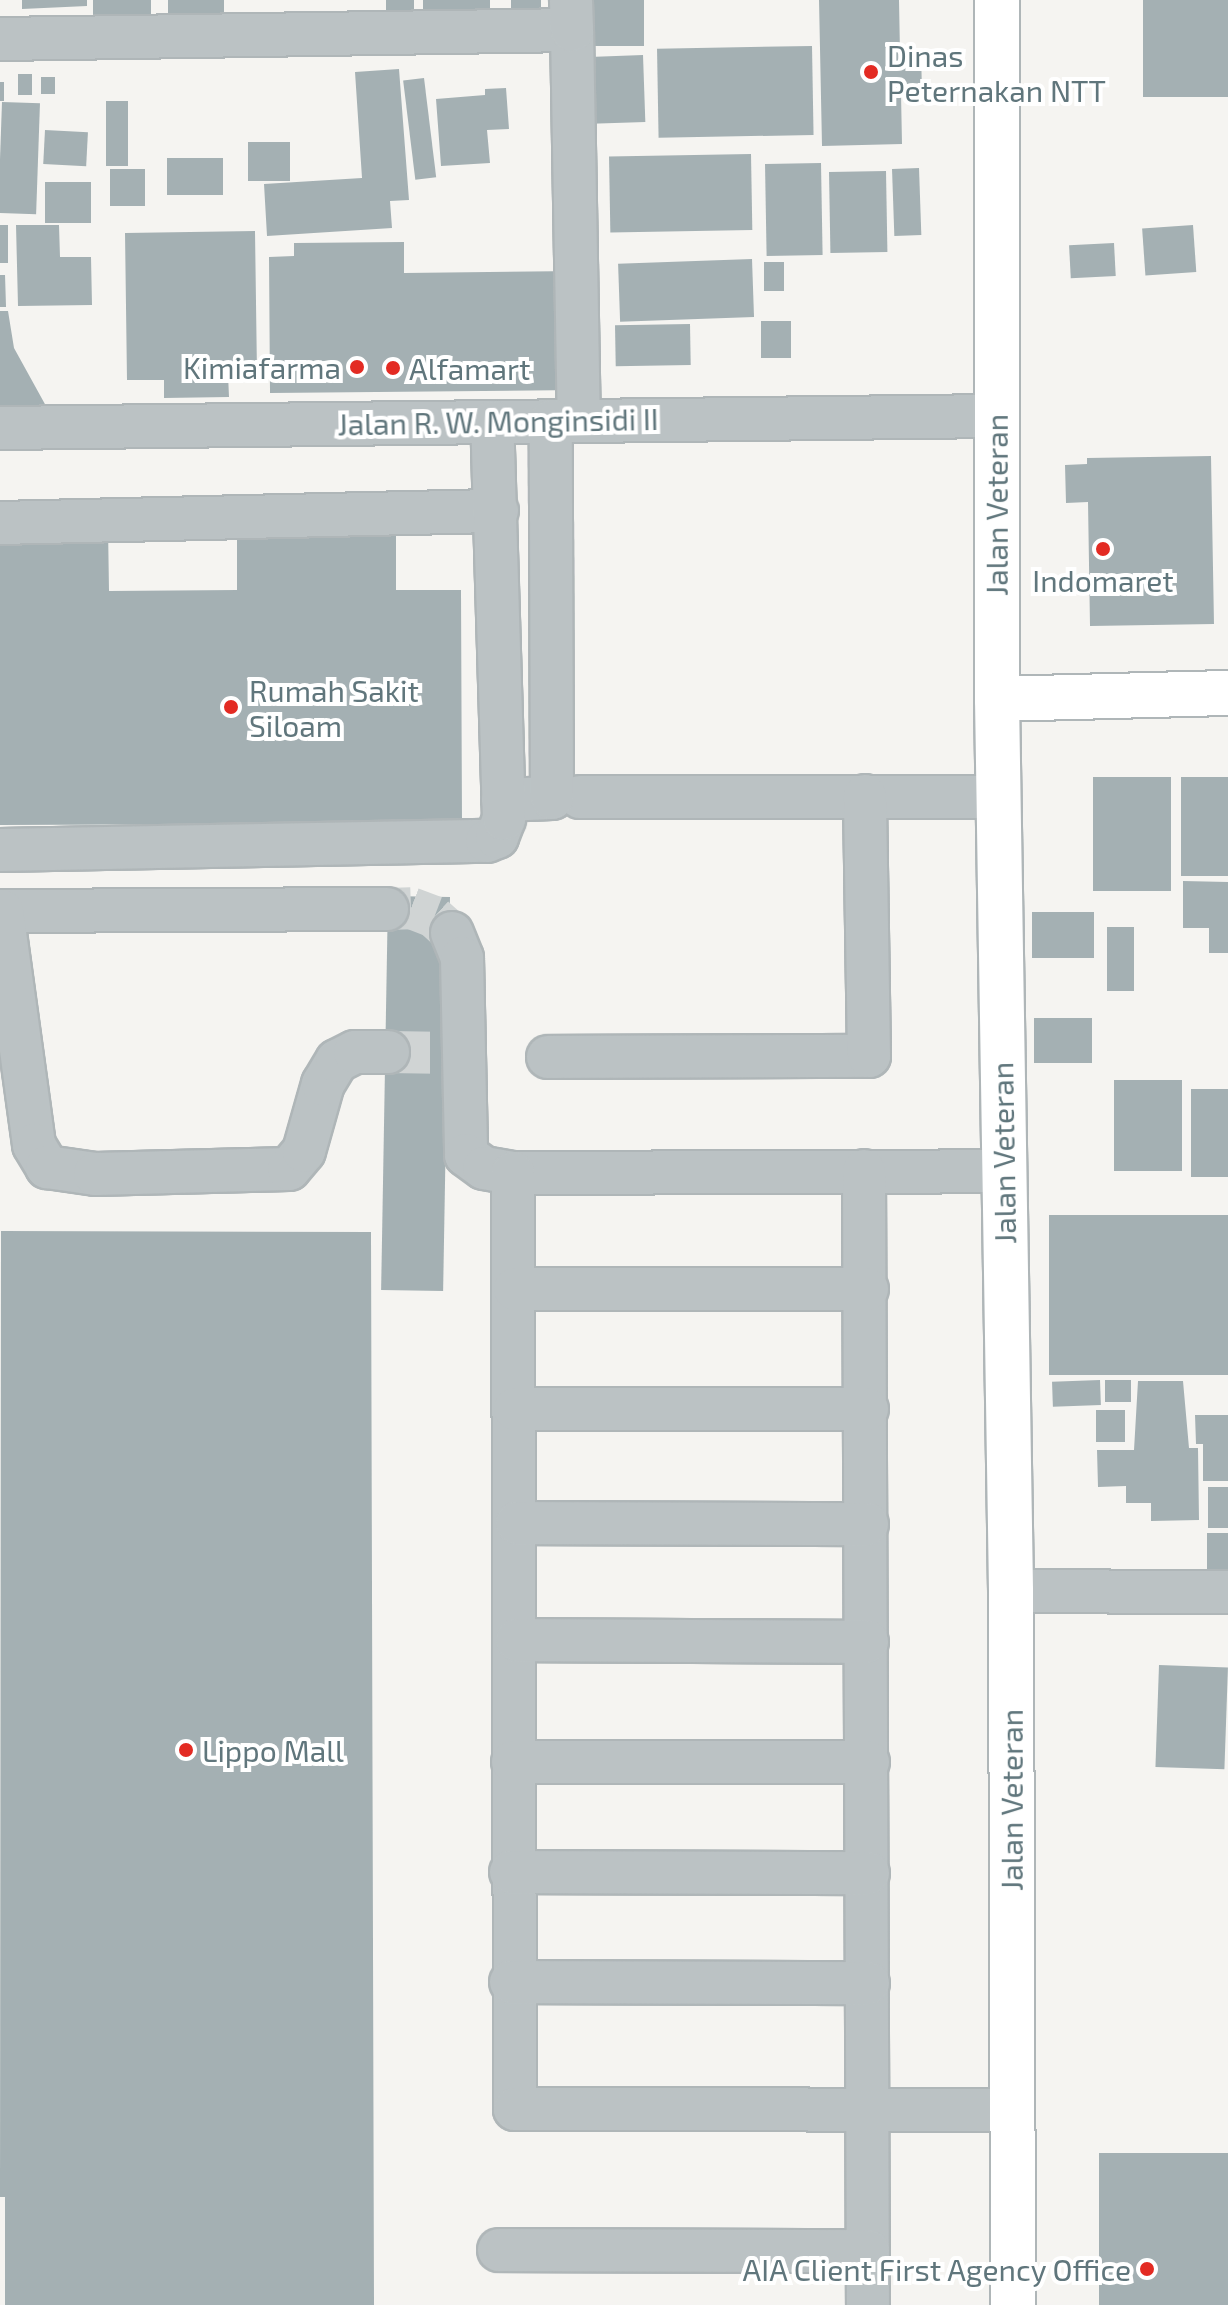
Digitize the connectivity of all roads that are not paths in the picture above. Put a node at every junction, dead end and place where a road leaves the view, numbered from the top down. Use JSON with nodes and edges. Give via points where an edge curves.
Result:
{"nodes":[{"id":1,"x":997,"y":0,"type":"edge"},
{"id":2,"x":572,"y":15,"type":"edge"},
{"id":3,"x":0,"y":39,"type":"edge"},
{"id":4,"x":996,"y":416,"type":"junction"},
{"id":5,"x":565,"y":421,"type":"junction"},
{"id":6,"x":492,"y":422,"type":"junction"},
{"id":7,"x":0,"y":428,"type":"edge"},
{"id":8,"x":497,"y":511,"type":"junction"},
{"id":9,"x":0,"y":523,"type":"edge"},
{"id":10,"x":1228,"y":693,"type":"edge"},
{"id":11,"x":997,"y":699,"type":"junction"},
{"id":12,"x":865,"y":796,"type":"junction"},
{"id":13,"x":580,"y":797,"type":"dead end"},
{"id":14,"x":999,"y":797,"type":"junction"},
{"id":15,"x":503,"y":800,"type":"junction"},
{"id":16,"x":0,"y":850,"type":"edge"},
{"id":17,"x":387,"y":909,"type":"tunnel mouth"},
{"id":18,"x":1,"y":911,"type":"edge"},
{"id":19,"x":452,"y":933,"type":"tunnel mouth"},
{"id":20,"x":388,"y":1052,"type":"tunnel mouth"},
{"id":21,"x":548,"y":1057,"type":"dead end"},
{"id":22,"x":864,"y":1171,"type":"junction"},
{"id":23,"x":1002,"y":1171,"type":"junction"},
{"id":24,"x":513,"y":1173,"type":"junction"},
{"id":25,"x":515,"y":1289,"type":"junction"},
{"id":26,"x":867,"y":1289,"type":"junction"},
{"id":27,"x":515,"y":1409,"type":"junction"},
{"id":28,"x":867,"y":1409,"type":"junction"},
{"id":29,"x":517,"y":1523,"type":"junction"},
{"id":30,"x":867,"y":1524,"type":"junction"},
{"id":31,"x":1011,"y":1591,"type":"junction"},
{"id":32,"x":1228,"y":1592,"type":"edge"},
{"id":33,"x":517,"y":1640,"type":"junction"},
{"id":34,"x":867,"y":1642,"type":"junction"},
{"id":35,"x":513,"y":1762,"type":"junction"},
{"id":36,"x":868,"y":1762,"type":"junction"},
{"id":37,"x":511,"y":1872,"type":"junction"},
{"id":38,"x":868,"y":1873,"type":"junction"},
{"id":39,"x":511,"y":1982,"type":"junction"},
{"id":40,"x":868,"y":1983,"type":"junction"},
{"id":41,"x":868,"y":2110,"type":"junction"},
{"id":42,"x":1012,"y":2110,"type":"junction"},
{"id":43,"x":499,"y":2250,"type":"dead end"},
{"id":44,"x":868,"y":2251,"type":"junction"},
{"id":45,"x":868,"y":2305,"type":"edge"},
{"id":46,"x":1013,"y":2305,"type":"edge"}],
"edges":[{"from":1,"to":4,"type":"main road","name":"Jalan Veteran"},
{"from":2,"to":3,"type":"street"},
{"from":2,"to":5,"type":"street"},
{"from":4,"to":5,"type":"street","name":"Jalan R. W. Monginsidi II"},
{"from":4,"to":11,"type":"main road","name":"Jalan Veteran"},
{"from":5,"to":6,"type":"street","name":"Jalan R. W. Monginsidi II"},
{"from":5,"to":15,"type":"street","via":[[552,798]]},
{"from":6,"to":7,"type":"street","name":"Jalan R. W. Monginsidi II"},
{"from":6,"to":8,"type":"street"},
{"from":8,"to":9,"type":"street"},
{"from":8,"to":15,"type":"street"},
{"from":10,"to":11,"type":"main road"},
{"from":11,"to":14,"type":"main road","name":"Jalan Veteran"},
{"from":12,"to":13,"type":"street"},
{"from":12,"to":14,"type":"street"},
{"from":12,"to":21,"type":"street","via":[[869,1056]]},
{"from":14,"to":23,"type":"main road","name":"Jalan Veteran"},
{"from":15,"to":16,"type":"street","via":[[497,837],[487,841]]},
{"from":17,"to":18,"type":"street"},
{"from":18,"to":20,"type":"street","via":[[34,1145],[47,1167],[95,1174],[289,1169],[304,1151],[332,1067],[355,1052]]},
{"from":19,"to":24,"type":"street","via":[[462,958],[458,1054],[466,1155],[484,1168]]},
{"from":22,"to":23,"type":"street"},
{"from":22,"to":24,"type":"street"},
{"from":22,"to":26,"type":"street"},
{"from":23,"to":31,"type":"main road","name":"Jalan Veteran"},
{"from":24,"to":25,"type":"street"},
{"from":25,"to":26,"type":"street"},
{"from":25,"to":27,"type":"street"},
{"from":26,"to":28,"type":"street"},
{"from":27,"to":28,"type":"street"},
{"from":27,"to":29,"type":"street"},
{"from":28,"to":30,"type":"street"},
{"from":29,"to":30,"type":"street"},
{"from":29,"to":33,"type":"street"},
{"from":30,"to":34,"type":"street"},
{"from":31,"to":32,"type":"street"},
{"from":31,"to":42,"type":"main road","name":"Jalan Veteran"},
{"from":33,"to":34,"type":"street"},
{"from":33,"to":35,"type":"street"},
{"from":34,"to":36,"type":"street"},
{"from":35,"to":36,"type":"street"},
{"from":35,"to":37,"type":"street"},
{"from":36,"to":38,"type":"street"},
{"from":37,"to":38,"type":"street"},
{"from":37,"to":39,"type":"street"},
{"from":38,"to":40,"type":"street"},
{"from":39,"to":40,"type":"street"},
{"from":39,"to":41,"type":"street","via":[[515,2109]]},
{"from":40,"to":41,"type":"street"},
{"from":41,"to":42,"type":"street"},
{"from":41,"to":44,"type":"street"},
{"from":42,"to":46,"type":"main road","name":"Jalan Veteran"},
{"from":43,"to":44,"type":"street"},
{"from":44,"to":45,"type":"street"}]}
